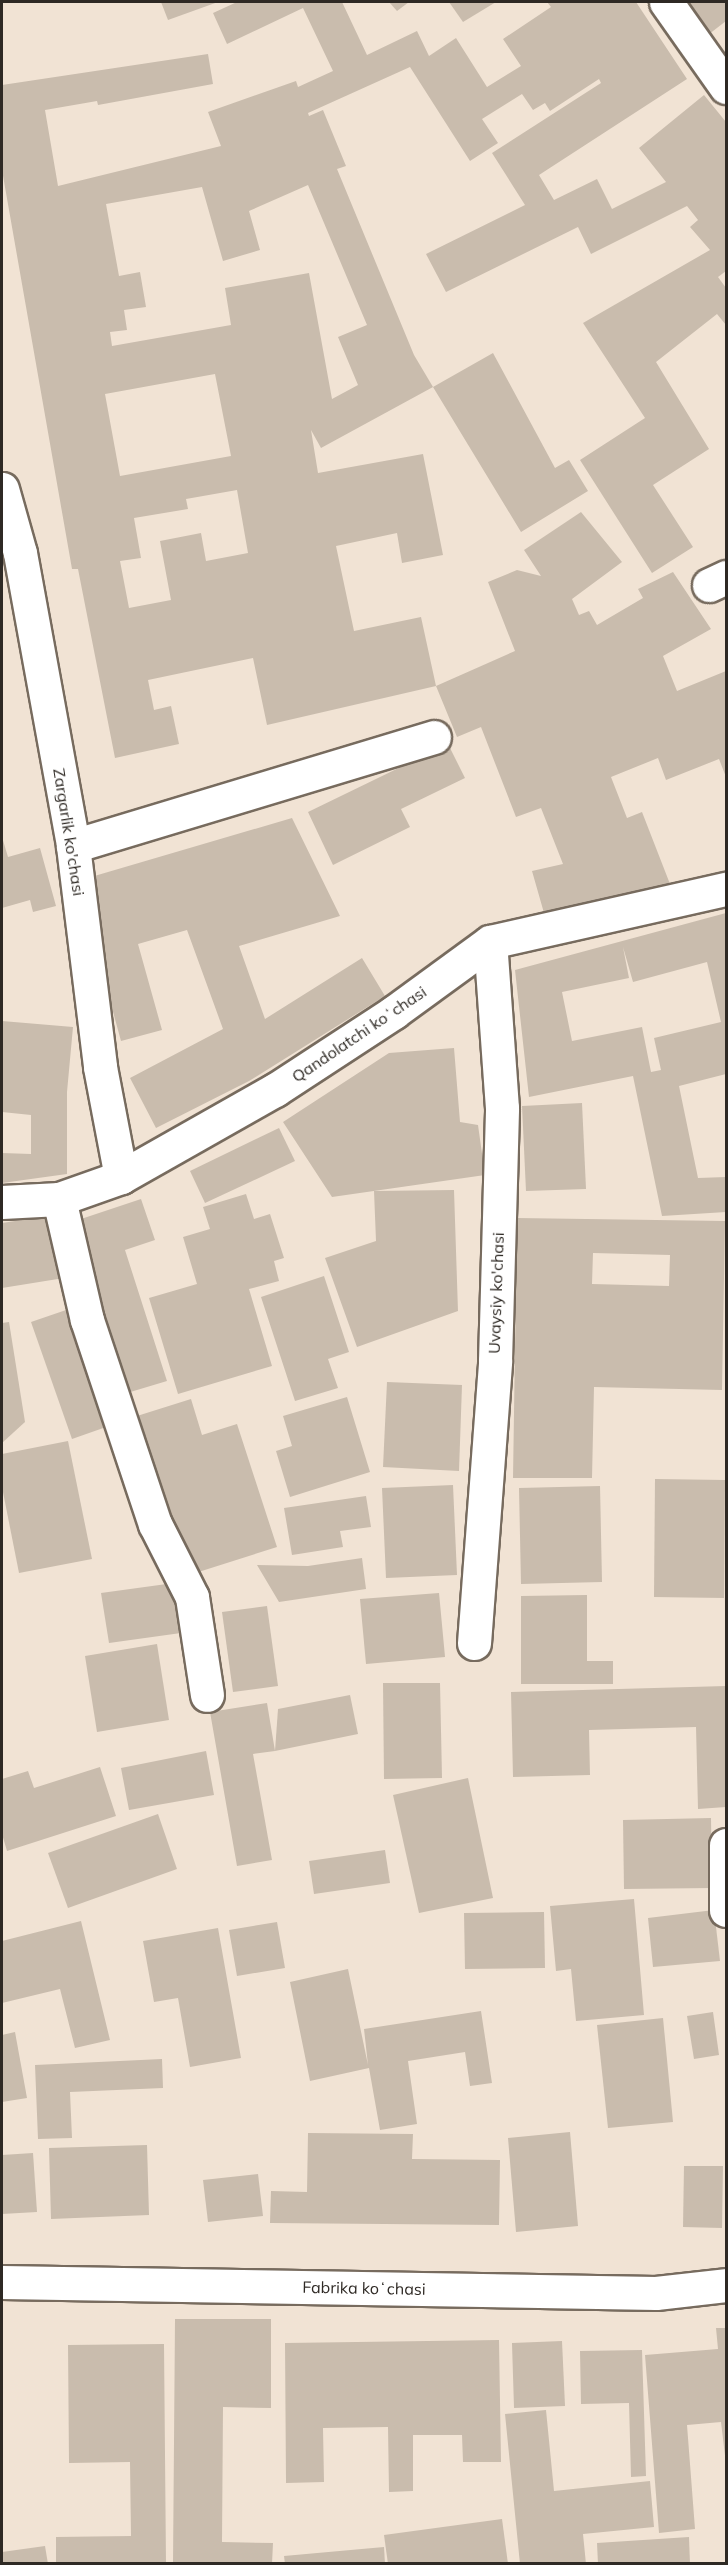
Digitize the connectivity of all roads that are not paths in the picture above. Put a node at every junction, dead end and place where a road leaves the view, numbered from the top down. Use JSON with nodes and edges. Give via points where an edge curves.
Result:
{"nodes":[{"id":1,"x":666,"y":2,"type":"edge"},
{"id":2,"x":726,"y":87,"type":"edge"},
{"id":3,"x":2,"y":489,"type":"edge"},
{"id":4,"x":434,"y":737,"type":"dead end"},
{"id":5,"x":73,"y":846,"type":"junction"},
{"id":6,"x":726,"y":889,"type":"edge"},
{"id":7,"x":490,"y":942,"type":"junction"},
{"id":8,"x":121,"y":1177,"type":"junction"},
{"id":9,"x":59,"y":1199,"type":"junction"},
{"id":10,"x":2,"y":1202,"type":"edge"},
{"id":11,"x":474,"y":1643,"type":"dead end"},
{"id":12,"x":207,"y":1695,"type":"dead end"},
{"id":13,"x":726,"y":1845,"type":"edge"},
{"id":14,"x":726,"y":1910,"type":"edge"},
{"id":15,"x":2,"y":2282,"type":"edge"},
{"id":16,"x":726,"y":2285,"type":"edge"}],
"edges":[{"from":1,"to":2,"type":"street"},
{"from":3,"to":5,"type":"street","name":"Zargarlik ko'chasi","via":[[20,553]]},
{"from":4,"to":5,"type":"street"},
{"from":5,"to":8,"type":"street","name":"Zargarlik ko'chasi","via":[[100,1067]]},
{"from":6,"to":7,"type":"street","name":"Qandolatchi koʻchasi"},
{"from":7,"to":8,"type":"street","name":"Qandolatchi koʻchasi","via":[[394,1012],[275,1090]]},
{"from":7,"to":11,"type":"street","name":"Uvaysiy ko'chasi","via":[[502,1108],[495,1360]]},
{"from":8,"to":9,"type":"street","name":"Qandolatchi koʻchasi"},
{"from":9,"to":10,"type":"street","name":"Qandolatchi koʻchasi"},
{"from":9,"to":12,"type":"street","via":[[87,1320],[155,1524],[192,1597]]},
{"from":13,"to":14,"type":"street"},
{"from":15,"to":16,"type":"street","name":"Fabrika koʻchasi","via":[[656,2293]]}]}
